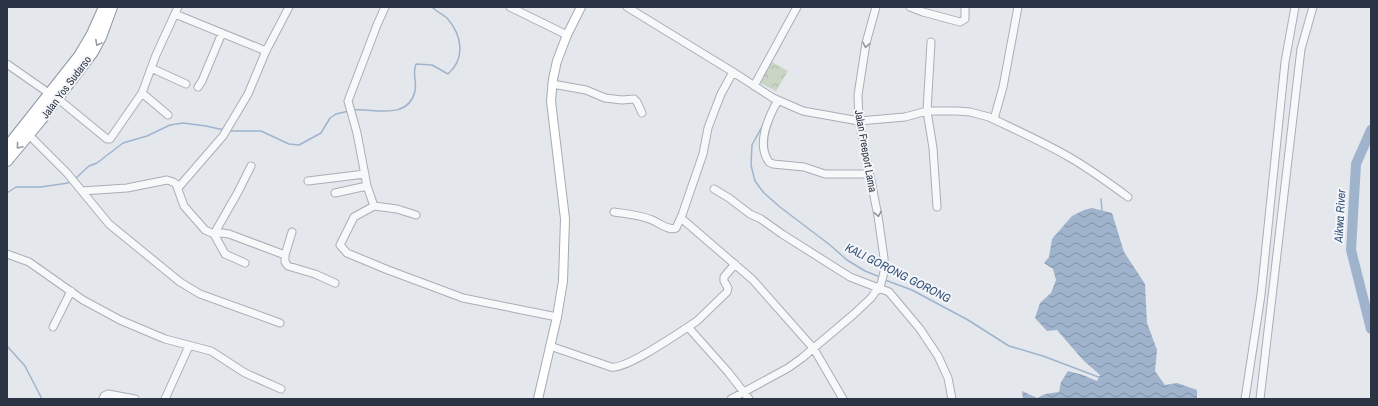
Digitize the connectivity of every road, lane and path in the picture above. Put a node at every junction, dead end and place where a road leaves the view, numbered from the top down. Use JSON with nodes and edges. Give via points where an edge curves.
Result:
{"nodes":[{"id":1,"x":289,"y":7,"type":"edge"},
{"id":2,"x":385,"y":7,"type":"edge"},
{"id":3,"x":512,"y":7,"type":"edge"},
{"id":4,"x":581,"y":7,"type":"edge"},
{"id":5,"x":627,"y":7,"type":"edge"},
{"id":6,"x":797,"y":7,"type":"edge"},
{"id":7,"x":876,"y":7,"type":"edge"},
{"id":8,"x":910,"y":7,"type":"edge"},
{"id":9,"x":965,"y":7,"type":"edge"},
{"id":10,"x":1018,"y":7,"type":"edge"},
{"id":11,"x":1295,"y":7,"type":"edge"},
{"id":12,"x":1313,"y":7,"type":"edge"},
{"id":13,"x":177,"y":10,"type":"edge"},
{"id":14,"x":107,"y":11,"type":"edge"},
{"id":15,"x":222,"y":33,"type":"junction"},
{"id":16,"x":567,"y":35,"type":"junction"},
{"id":17,"x":931,"y":42,"type":"dead end"},
{"id":18,"x":266,"y":51,"type":"junction"},
{"id":19,"x":7,"y":64,"type":"edge"},
{"id":20,"x":151,"y":68,"type":"junction"},
{"id":21,"x":733,"y":72,"type":"junction"},
{"id":22,"x":186,"y":84,"type":"dead end"},
{"id":23,"x":552,"y":84,"type":"junction"},
{"id":24,"x":754,"y":86,"type":"junction"},
{"id":25,"x":198,"y":87,"type":"dead end"},
{"id":26,"x":142,"y":93,"type":"junction"},
{"id":27,"x":54,"y":96,"type":"junction"},
{"id":28,"x":776,"y":99,"type":"junction"},
{"id":29,"x":926,"y":111,"type":"junction"},
{"id":30,"x":642,"y":113,"type":"dead end"},
{"id":31,"x":168,"y":115,"type":"dead end"},
{"id":32,"x":992,"y":118,"type":"junction"},
{"id":33,"x":859,"y":121,"type":"junction"},
{"id":34,"x":29,"y":135,"type":"junction"},
{"id":35,"x":7,"y":147,"type":"edge"},
{"id":36,"x":7,"y":161,"type":"edge"},
{"id":37,"x":251,"y":166,"type":"dead end"},
{"id":38,"x":365,"y":174,"type":"junction"},
{"id":39,"x":869,"y":174,"type":"junction"},
{"id":40,"x":308,"y":181,"type":"dead end"},
{"id":41,"x":367,"y":186,"type":"junction"},
{"id":42,"x":178,"y":188,"type":"junction"},
{"id":43,"x":714,"y":189,"type":"dead end"},
{"id":44,"x":82,"y":191,"type":"junction"},
{"id":45,"x":335,"y":193,"type":"dead end"},
{"id":46,"x":1128,"y":197,"type":"dead end"},
{"id":47,"x":374,"y":206,"type":"junction"},
{"id":48,"x":937,"y":207,"type":"dead end"},
{"id":49,"x":614,"y":212,"type":"dead end"},
{"id":50,"x":416,"y":215,"type":"dead end"},
{"id":51,"x":681,"y":218,"type":"junction"},
{"id":52,"x":292,"y":232,"type":"dead end"},
{"id":53,"x":214,"y":234,"type":"junction"},
{"id":54,"x":7,"y":254,"type":"edge"},
{"id":55,"x":285,"y":255,"type":"junction"},
{"id":56,"x":245,"y":263,"type":"dead end"},
{"id":57,"x":735,"y":264,"type":"junction"},
{"id":58,"x":335,"y":283,"type":"dead end"},
{"id":59,"x":879,"y":286,"type":"junction"},
{"id":60,"x":71,"y":291,"type":"junction"},
{"id":61,"x":557,"y":317,"type":"junction"},
{"id":62,"x":280,"y":322,"type":"dead end"},
{"id":63,"x":53,"y":327,"type":"dead end"},
{"id":64,"x":688,"y":327,"type":"junction"},
{"id":65,"x":189,"y":346,"type":"junction"},
{"id":66,"x":550,"y":346,"type":"junction"},
{"id":67,"x":814,"y":349,"type":"junction"},
{"id":68,"x":281,"y":389,"type":"dead end"},
{"id":69,"x":747,"y":396,"type":"edge"},
{"id":70,"x":103,"y":399,"type":"edge"},
{"id":71,"x":135,"y":399,"type":"edge"},
{"id":72,"x":165,"y":399,"type":"edge"},
{"id":73,"x":538,"y":399,"type":"edge"},
{"id":74,"x":731,"y":399,"type":"edge"},
{"id":75,"x":843,"y":399,"type":"edge"},
{"id":76,"x":952,"y":399,"type":"edge"},
{"id":77,"x":1245,"y":399,"type":"edge"},
{"id":78,"x":1260,"y":399,"type":"edge"}],
"edges":[{"from":1,"to":18,"type":"street"},
{"from":2,"to":38,"type":"street","via":[[348,101]]},
{"from":3,"to":16,"type":"street"},
{"from":4,"to":16,"type":"main road"},
{"from":5,"to":21,"type":"street"},
{"from":6,"to":24,"type":"street"},
{"from":7,"to":33,"type":"street","name":"Jalan Freeport Lama","one_way":true,"via":[[861,70],[858,95]]},
{"from":8,"to":9,"type":"street","via":[[960,22],[965,19]]},
{"from":10,"to":32,"type":"street","via":[[1003,87]]},
{"from":11,"to":77,"type":"street","via":[[1285,62],[1261,295]]},
{"from":12,"to":78,"type":"street","via":[[1302,49]]},
{"from":13,"to":15,"type":"street"},
{"from":13,"to":20,"type":"street"},
{"from":14,"to":27,"type":"highway","name":"Jalan Yos Sudarso"},
{"from":15,"to":18,"type":"street"},
{"from":15,"to":25,"type":"street"},
{"from":16,"to":23,"type":"main road"},
{"from":17,"to":29,"type":"street"},
{"from":18,"to":42,"type":"street","via":[[254,82],[223,136]]},
{"from":19,"to":27,"type":"street"},
{"from":20,"to":22,"type":"street"},
{"from":20,"to":26,"type":"street"},
{"from":21,"to":24,"type":"street"},
{"from":21,"to":51,"type":"street","via":[[708,128],[703,154]]},
{"from":23,"to":30,"type":"street","via":[[586,90],[605,98],[634,99]]},
{"from":23,"to":61,"type":"main road","via":[[565,219],[563,281]]},
{"from":24,"to":28,"type":"street"},
{"from":26,"to":27,"type":"street","via":[[110,139]]},
{"from":26,"to":31,"type":"street"},
{"from":27,"to":34,"type":"highway","name":"Jalan Yos Sudarso"},
{"from":27,"to":35,"type":"highway","name":"Jalan Yos Sudarso"},
{"from":28,"to":33,"type":"street","via":[[803,111]]},
{"from":28,"to":39,"type":"street","via":[[763,139],[769,162],[804,167],[825,174]]},
{"from":29,"to":32,"type":"street","via":[[957,111]]},
{"from":29,"to":33,"type":"street","via":[[905,117]]},
{"from":29,"to":48,"type":"street","via":[[933,148]]},
{"from":32,"to":46,"type":"street","via":[[1069,157]]},
{"from":33,"to":39,"type":"street","name":"Jalan Freeport Lama"},
{"from":34,"to":36,"type":"highway","name":"Jalan Yos Sudarso","one_way":true},
{"from":34,"to":44,"type":"street"},
{"from":37,"to":53,"type":"street"},
{"from":38,"to":40,"type":"street"},
{"from":38,"to":41,"type":"street"},
{"from":39,"to":59,"type":"street","name":"Jalan Freeport Lama","one_way":true,"via":[[884,258],[884,272]]},
{"from":41,"to":45,"type":"street"},
{"from":41,"to":47,"type":"street"},
{"from":42,"to":44,"type":"street","via":[[175,182],[168,180],[127,188]]},
{"from":42,"to":53,"type":"street","via":[[184,206],[191,215],[204,230]]},
{"from":43,"to":59,"type":"street","via":[[850,277]]},
{"from":44,"to":62,"type":"street","via":[[109,224],[191,290]]},
{"from":47,"to":50,"type":"street"},
{"from":47,"to":61,"type":"street","via":[[354,217],[344,234],[340,244],[347,253],[463,298]]},
{"from":49,"to":51,"type":"street","via":[[636,215],[673,229]]},
{"from":51,"to":57,"type":"street"},
{"from":52,"to":55,"type":"street"},
{"from":53,"to":55,"type":"street","via":[[229,234]]},
{"from":53,"to":56,"type":"street","via":[[225,254]]},
{"from":54,"to":60,"type":"street","via":[[29,262]]},
{"from":55,"to":58,"type":"street","via":[[288,266]]},
{"from":57,"to":64,"type":"street","via":[[724,278],[727,292]]},
{"from":57,"to":67,"type":"street","via":[[753,280]]},
{"from":59,"to":67,"type":"street","via":[[871,298]]},
{"from":59,"to":76,"type":"street","via":[[892,295],[938,356],[948,378]]},
{"from":60,"to":63,"type":"street"},
{"from":60,"to":65,"type":"street","via":[[94,307],[138,328]]},
{"from":61,"to":66,"type":"main road"},
{"from":64,"to":66,"type":"street","via":[[618,368]]},
{"from":64,"to":69,"type":"street"},
{"from":65,"to":68,"type":"street","via":[[211,351],[245,373]]},
{"from":65,"to":72,"type":"street"},
{"from":66,"to":73,"type":"main road"},
{"from":67,"to":69,"type":"street"},
{"from":67,"to":75,"type":"street"},
{"from":69,"to":74,"type":"street"},
{"from":70,"to":71,"type":"street","via":[[108,394]]}]}
